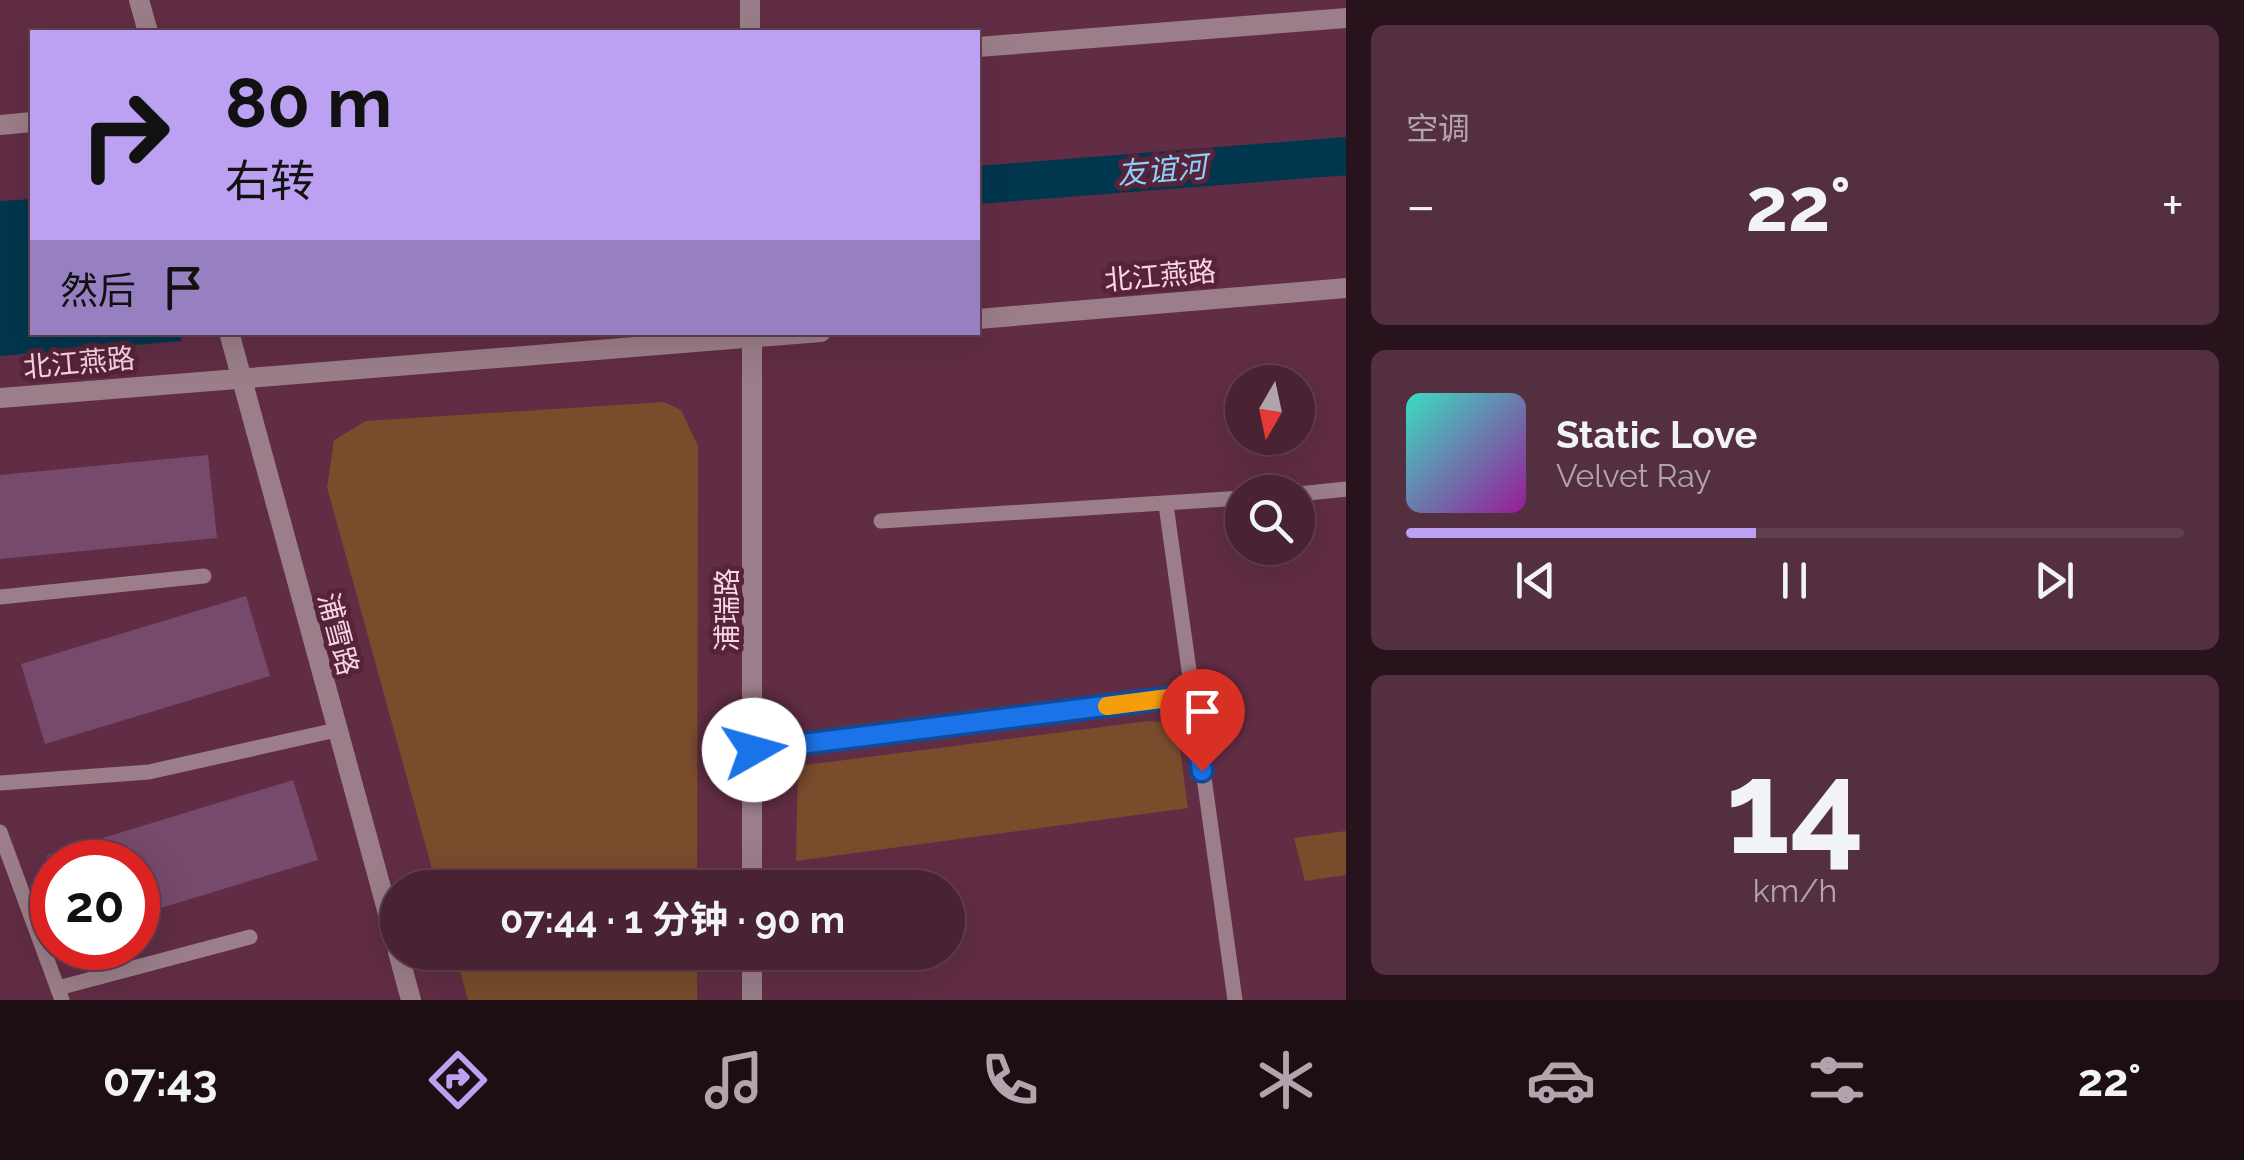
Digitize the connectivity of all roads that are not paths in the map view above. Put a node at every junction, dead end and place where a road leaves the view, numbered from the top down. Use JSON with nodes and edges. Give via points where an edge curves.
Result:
{"nodes":[{"id":1,"x":139,"y":0,"type":"edge"},
{"id":2,"x":750,"y":0,"type":"edge"},
{"id":3,"x":1346,"y":18,"type":"edge"},
{"id":4,"x":147,"y":30,"type":"edge"},
{"id":5,"x":750,"y":30,"type":"edge"},
{"id":6,"x":980,"y":46,"type":"edge"},
{"id":7,"x":30,"y":122,"type":"edge"},
{"id":8,"x":0,"y":124,"type":"edge"},
{"id":9,"x":1346,"y":288,"type":"edge"},
{"id":10,"x":980,"y":319,"type":"edge"},
{"id":11,"x":229,"y":335,"type":"edge"},
{"id":12,"x":752,"y":336,"type":"edge"},
{"id":13,"x":240,"y":378,"type":"junction"},
{"id":14,"x":0,"y":398,"type":"edge"},
{"id":15,"x":1346,"y":489,"type":"edge"},
{"id":16,"x":1315,"y":492,"type":"edge"},
{"id":17,"x":1225,"y":500,"type":"edge"},
{"id":18,"x":1166,"y":505,"type":"junction"},
{"id":19,"x":881,"y":521,"type":"dead end"},
{"id":20,"x":204,"y":576,"type":"dead end"},
{"id":21,"x":0,"y":596,"type":"edge"},
{"id":22,"x":1192,"y":695,"type":"junction"},
{"id":23,"x":336,"y":730,"type":"junction"},
{"id":24,"x":754,"y":750,"type":"junction"},
{"id":25,"x":0,"y":784,"type":"edge"},
{"id":26,"x":0,"y":832,"type":"edge"},
{"id":27,"x":752,"y":870,"type":"edge"},
{"id":28,"x":380,"y":887,"type":"edge"},
{"id":29,"x":250,"y":937,"type":"dead end"},
{"id":30,"x":403,"y":970,"type":"edge"},
{"id":31,"x":752,"y":970,"type":"edge"},
{"id":32,"x":60,"y":994,"type":"edge"},
{"id":33,"x":412,"y":1000,"type":"edge"},
{"id":34,"x":752,"y":1000,"type":"edge"},
{"id":35,"x":1235,"y":1000,"type":"edge"}],
"edges":[{"from":1,"to":4,"type":"street"},
{"from":2,"to":5,"type":"street"},
{"from":3,"to":6,"type":"street"},
{"from":7,"to":8,"type":"street"},
{"from":9,"to":10,"type":"street","name":"北江燕路"},
{"from":11,"to":13,"type":"street","name":"浦雪路"},
{"from":12,"to":13,"type":"street","name":"北江燕路"},
{"from":12,"to":24,"type":"street","name":"浦瑞路"},
{"from":13,"to":14,"type":"street","name":"北江燕路"},
{"from":13,"to":23,"type":"street","name":"浦雪路"},
{"from":15,"to":16,"type":"lane"},
{"from":17,"to":18,"type":"lane"},
{"from":18,"to":19,"type":"lane"},
{"from":18,"to":22,"type":"lane"},
{"from":20,"to":21,"type":"lane"},
{"from":22,"to":24,"type":"lane"},
{"from":22,"to":35,"type":"lane"},
{"from":23,"to":25,"type":"lane","via":[[149,772]]},
{"from":23,"to":28,"type":"street","name":"浦雪路"},
{"from":24,"to":27,"type":"street","name":"浦瑞路"},
{"from":26,"to":32,"type":"lane"},
{"from":29,"to":32,"type":"lane"},
{"from":30,"to":33,"type":"street","name":"浦雪路"},
{"from":31,"to":34,"type":"street"}]}
